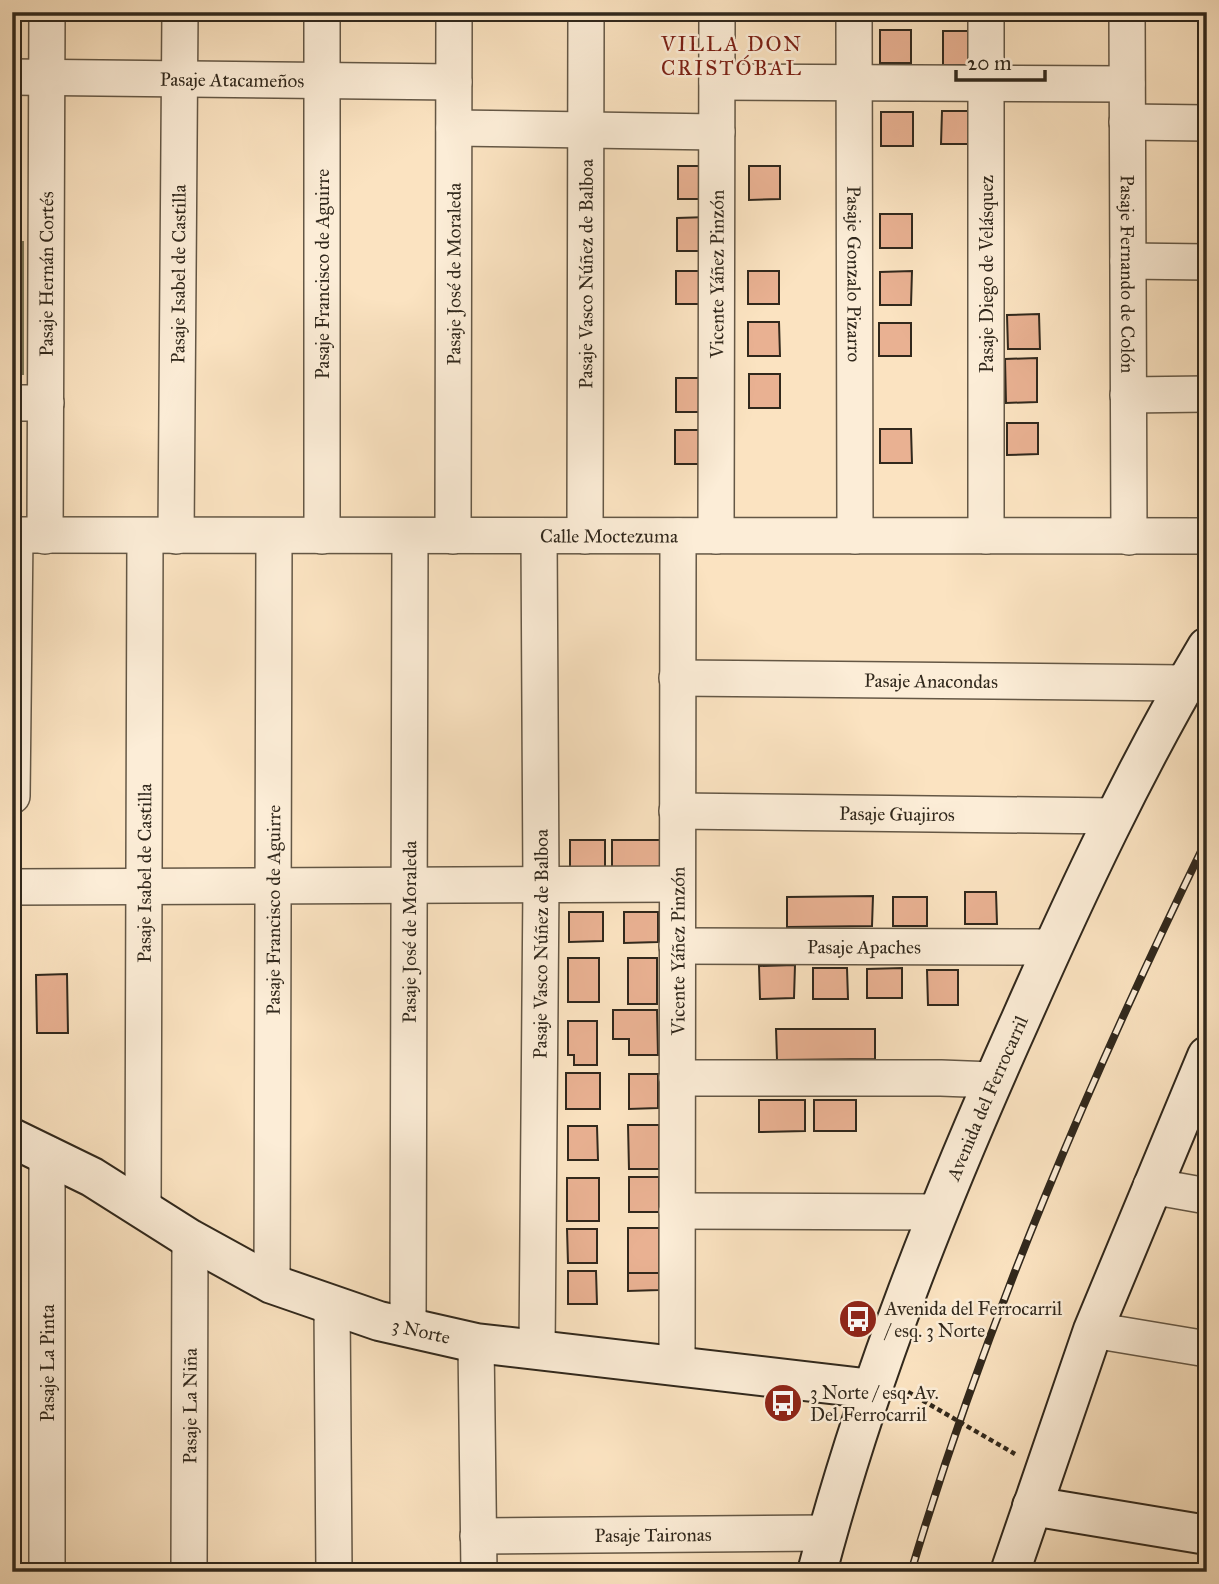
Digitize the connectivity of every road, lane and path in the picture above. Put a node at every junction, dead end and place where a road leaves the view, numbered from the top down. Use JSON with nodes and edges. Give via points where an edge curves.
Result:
{"nodes":[{"id":1,"x":47,"y":12,"type":"edge"},
{"id":2,"x":180,"y":12,"type":"edge"},
{"id":3,"x":322,"y":12,"type":"edge"},
{"id":4,"x":454,"y":12,"type":"edge"},
{"id":5,"x":586,"y":12,"type":"edge"},
{"id":6,"x":717,"y":12,"type":"edge"},
{"id":7,"x":854,"y":12,"type":"edge"},
{"id":8,"x":986,"y":12,"type":"edge"},
{"id":9,"x":1127,"y":12,"type":"edge"},
{"id":10,"x":12,"y":77,"type":"edge"},
{"id":11,"x":47,"y":78,"type":"junction"},
{"id":12,"x":180,"y":79,"type":"junction"},
{"id":13,"x":322,"y":80,"type":"junction"},
{"id":14,"x":454,"y":82,"type":"junction"},
{"id":15,"x":717,"y":82,"type":"junction"},
{"id":16,"x":854,"y":82,"type":"junction"},
{"id":17,"x":986,"y":83,"type":"junction"},
{"id":18,"x":1127,"y":84,"type":"junction"},
{"id":19,"x":1127,"y":122,"type":"junction"},
{"id":20,"x":1207,"y":123,"type":"edge"},
{"id":21,"x":454,"y":128,"type":"junction"},
{"id":22,"x":586,"y":131,"type":"junction"},
{"id":23,"x":717,"y":132,"type":"junction"},
{"id":24,"x":1128,"y":261,"type":"junction"},
{"id":25,"x":1207,"y":262,"type":"edge"},
{"id":26,"x":1207,"y":394,"type":"edge"},
{"id":27,"x":1128,"y":395,"type":"junction"},
{"id":28,"x":29,"y":403,"type":"edge"},
{"id":29,"x":24,"y":536,"type":"edge"},
{"id":30,"x":161,"y":536,"type":"junction"},
{"id":31,"x":274,"y":536,"type":"junction"},
{"id":32,"x":321,"y":536,"type":"junction"},
{"id":33,"x":410,"y":536,"type":"junction"},
{"id":34,"x":453,"y":536,"type":"junction"},
{"id":35,"x":539,"y":536,"type":"junction"},
{"id":36,"x":585,"y":536,"type":"junction"},
{"id":37,"x":678,"y":536,"type":"junction"},
{"id":38,"x":716,"y":536,"type":"junction"},
{"id":39,"x":855,"y":536,"type":"junction"},
{"id":40,"x":986,"y":536,"type":"junction"},
{"id":41,"x":1129,"y":537,"type":"junction"},
{"id":42,"x":1207,"y":537,"type":"edge"},
{"id":43,"x":1207,"y":647,"type":"edge"},
{"id":44,"x":13,"y":677,"type":"edge"},
{"id":45,"x":677,"y":678,"type":"junction"},
{"id":46,"x":1185,"y":683,"type":"junction"},
{"id":47,"x":12,"y":796,"type":"edge"},
{"id":48,"x":677,"y":811,"type":"junction"},
{"id":49,"x":1116,"y":816,"type":"junction"},
{"id":50,"x":677,"y":884,"type":"junction"},
{"id":51,"x":409,"y":885,"type":"junction"},
{"id":52,"x":541,"y":885,"type":"junction"},
{"id":53,"x":273,"y":886,"type":"junction"},
{"id":54,"x":12,"y":887,"type":"edge"},
{"id":55,"x":144,"y":887,"type":"junction"},
{"id":56,"x":677,"y":946,"type":"junction"},
{"id":57,"x":1053,"y":947,"type":"junction"},
{"id":58,"x":1207,"y":1056,"type":"edge"},
{"id":59,"x":677,"y":1078,"type":"junction"},
{"id":60,"x":993,"y":1080,"type":"junction"},
{"id":61,"x":12,"y":1138,"type":"edge"},
{"id":62,"x":47,"y":1154,"type":"junction"},
{"id":63,"x":1151,"y":1186,"type":"junction"},
{"id":64,"x":1207,"y":1196,"type":"edge"},
{"id":65,"x":143,"y":1209,"type":"junction"},
{"id":66,"x":677,"y":1212,"type":"junction"},
{"id":67,"x":938,"y":1212,"type":"junction"},
{"id":68,"x":190,"y":1239,"type":"junction"},
{"id":69,"x":272,"y":1284,"type":"junction"},
{"id":70,"x":332,"y":1306,"type":"junction"},
{"id":71,"x":408,"y":1328,"type":"junction"},
{"id":72,"x":1093,"y":1330,"type":"junction"},
{"id":73,"x":476,"y":1343,"type":"junction"},
{"id":74,"x":1207,"y":1349,"type":"edge"},
{"id":75,"x":537,"y":1350,"type":"junction"},
{"id":76,"x":886,"y":1352,"type":"junction"},
{"id":77,"x":677,"y":1366,"type":"junction"},
{"id":78,"x":873,"y":1389,"type":"junction"},
{"id":79,"x":1037,"y":1492,"type":"junction"},
{"id":80,"x":827,"y":1532,"type":"junction"},
{"id":81,"x":1207,"y":1535,"type":"edge"},
{"id":82,"x":478,"y":1536,"type":"junction"},
{"id":83,"x":47,"y":1572,"type":"edge"},
{"id":84,"x":189,"y":1572,"type":"edge"},
{"id":85,"x":334,"y":1572,"type":"edge"},
{"id":86,"x":479,"y":1572,"type":"edge"},
{"id":87,"x":817,"y":1572,"type":"edge"},
{"id":88,"x":1010,"y":1572,"type":"edge"}],
"edges":[{"from":1,"to":11,"type":"street","name":"Pasaje Hernán Cortés"},
{"from":2,"to":12,"type":"street","name":"Pasaje Isabel de Castilla"},
{"from":3,"to":13,"type":"street","name":"Pasaje Francisco de Aguirre"},
{"from":4,"to":14,"type":"street","name":"Pasaje José de Moraleda"},
{"from":5,"to":22,"type":"street","name":"Pasaje Vasco Núñez de Balboa"},
{"from":6,"to":15,"type":"street","name":"Vicente Yáñez Pinzón"},
{"from":7,"to":16,"type":"street","name":"Pasaje Gonzalo Pizarro"},
{"from":8,"to":17,"type":"street","name":"Pasaje Diego de Velásquez"},
{"from":9,"to":18,"type":"street","name":"Pasaje Fernando de Colón"},
{"from":10,"to":11,"type":"street","name":"Pasaje Atacameños"},
{"from":11,"to":12,"type":"street","name":"Pasaje Atacameños"},
{"from":11,"to":28,"type":"street","name":"Pasaje Hernán Cortés"},
{"from":12,"to":13,"type":"street","name":"Pasaje Atacameños"},
{"from":12,"to":30,"type":"street","name":"Pasaje Isabel de Castilla"},
{"from":13,"to":14,"type":"street","name":"Pasaje Atacameños"},
{"from":13,"to":32,"type":"street","name":"Pasaje Francisco de Aguirre"},
{"from":14,"to":21,"type":"street","name":"Pasaje José de Moraleda"},
{"from":15,"to":16,"type":"street"},
{"from":15,"to":23,"type":"street","name":"Vicente Yáñez Pinzón"},
{"from":16,"to":17,"type":"street"},
{"from":16,"to":39,"type":"street","name":"Pasaje Gonzalo Pizarro"},
{"from":17,"to":18,"type":"street"},
{"from":17,"to":40,"type":"street","name":"Pasaje Diego de Velásquez"},
{"from":18,"to":19,"type":"street","name":"Pasaje Fernando de Colón"},
{"from":19,"to":20,"type":"street"},
{"from":19,"to":24,"type":"street","name":"Pasaje Fernando de Colón"},
{"from":21,"to":22,"type":"street"},
{"from":21,"to":34,"type":"street","name":"Pasaje José de Moraleda"},
{"from":22,"to":23,"type":"street"},
{"from":22,"to":36,"type":"street","name":"Pasaje Vasco Núñez de Balboa"},
{"from":23,"to":38,"type":"street","name":"Vicente Yáñez Pinzón"},
{"from":24,"to":25,"type":"street"},
{"from":24,"to":27,"type":"street","name":"Pasaje Fernando de Colón"},
{"from":26,"to":27,"type":"street"},
{"from":27,"to":41,"type":"street","name":"Pasaje Fernando de Colón"},
{"from":28,"to":29,"type":"street","name":"Pasaje Hernán Cortés"},
{"from":29,"to":30,"type":"street","name":"Calle Moctezuma"},
{"from":29,"to":44,"type":"street","name":"Pasaje Hernán Cortés"},
{"from":30,"to":31,"type":"street","name":"Calle Moctezuma"},
{"from":30,"to":55,"type":"street","name":"Pasaje Isabel de Castilla"},
{"from":31,"to":32,"type":"street","name":"Calle Moctezuma"},
{"from":31,"to":53,"type":"street","name":"Pasaje Francisco de Aguirre"},
{"from":32,"to":33,"type":"street","name":"Calle Moctezuma"},
{"from":33,"to":34,"type":"street","name":"Calle Moctezuma"},
{"from":33,"to":51,"type":"street","name":"Pasaje José de Moraleda"},
{"from":34,"to":35,"type":"street","name":"Calle Moctezuma"},
{"from":35,"to":36,"type":"street","name":"Calle Moctezuma"},
{"from":35,"to":52,"type":"street","name":"Pasaje Vasco Núñez de Balboa"},
{"from":36,"to":37,"type":"street","name":"Calle Moctezuma"},
{"from":37,"to":38,"type":"street","name":"Calle Moctezuma"},
{"from":37,"to":45,"type":"street","name":"Vicente Yáñez Pinzón"},
{"from":38,"to":39,"type":"street","name":"Calle Moctezuma"},
{"from":39,"to":40,"type":"street","name":"Calle Moctezuma"},
{"from":40,"to":41,"type":"street","name":"Calle Moctezuma"},
{"from":41,"to":42,"type":"street","name":"Calle Moctezuma"},
{"from":43,"to":46,"type":"street","name":"Avenida del Ferrocarril"},
{"from":44,"to":47,"type":"street","name":"Pasaje Hernán Cortés"},
{"from":45,"to":46,"type":"street","name":"Pasaje Anacondas"},
{"from":45,"to":48,"type":"street","name":"Vicente Yáñez Pinzón"},
{"from":46,"to":49,"type":"street","name":"Avenida del Ferrocarril"},
{"from":48,"to":49,"type":"street","name":"Pasaje Guajiros"},
{"from":48,"to":50,"type":"street","name":"Vicente Yáñez Pinzón"},
{"from":49,"to":57,"type":"street","name":"Avenida del Ferrocarril"},
{"from":50,"to":52,"type":"street"},
{"from":50,"to":56,"type":"street","name":"Vicente Yáñez Pinzón"},
{"from":51,"to":52,"type":"street"},
{"from":51,"to":53,"type":"street"},
{"from":51,"to":71,"type":"street","name":"Pasaje José de Moraleda"},
{"from":52,"to":75,"type":"street","name":"Pasaje Vasco Núñez de Balboa"},
{"from":53,"to":55,"type":"street"},
{"from":53,"to":69,"type":"street","name":"Pasaje Francisco de Aguirre"},
{"from":54,"to":55,"type":"street"},
{"from":55,"to":65,"type":"street","name":"Pasaje Isabel de Castilla"},
{"from":56,"to":57,"type":"street","name":"Pasaje Apaches"},
{"from":56,"to":59,"type":"street","name":"Vicente Yáñez Pinzón"},
{"from":57,"to":60,"type":"street","name":"Avenida del Ferrocarril"},
{"from":58,"to":63,"type":"street"},
{"from":59,"to":60,"type":"street"},
{"from":59,"to":66,"type":"street","name":"Vicente Yáñez Pinzón"},
{"from":60,"to":67,"type":"street","name":"Avenida del Ferrocarril"},
{"from":61,"to":62,"type":"street","name":"3 Norte"},
{"from":62,"to":65,"type":"street","name":"3 Norte"},
{"from":62,"to":83,"type":"street","name":"Pasaje La Pinta"},
{"from":63,"to":64,"type":"street"},
{"from":63,"to":72,"type":"street"},
{"from":65,"to":68,"type":"street","name":"3 Norte"},
{"from":66,"to":67,"type":"street"},
{"from":66,"to":77,"type":"street","name":"Vicente Yáñez Pinzón"},
{"from":67,"to":76,"type":"street","name":"Avenida del Ferrocarril"},
{"from":68,"to":69,"type":"street","name":"3 Norte"},
{"from":68,"to":84,"type":"street","name":"Pasaje La Niña"},
{"from":69,"to":70,"type":"street","name":"3 Norte"},
{"from":70,"to":71,"type":"street","name":"3 Norte"},
{"from":70,"to":85,"type":"street"},
{"from":71,"to":73,"type":"street","name":"3 Norte"},
{"from":72,"to":74,"type":"street"},
{"from":72,"to":79,"type":"street"},
{"from":73,"to":75,"type":"street","name":"3 Norte"},
{"from":73,"to":82,"type":"street"},
{"from":75,"to":77,"type":"street","name":"3 Norte"},
{"from":76,"to":78,"type":"street","name":"Avenida del Ferrocarril"},
{"from":76,"to":79,"type":"path","via":[[901,1363],[901,1384],[909,1392],[1012,1452]]},
{"from":77,"to":78,"type":"street","name":"3 Norte"},
{"from":78,"to":80,"type":"street","name":"Avenida del Ferrocarril"},
{"from":79,"to":81,"type":"street"},
{"from":79,"to":88,"type":"street"},
{"from":80,"to":82,"type":"street","name":"Pasaje Taironas"},
{"from":80,"to":87,"type":"street","name":"Avenida del Ferrocarril"},
{"from":82,"to":86,"type":"street"}]}
